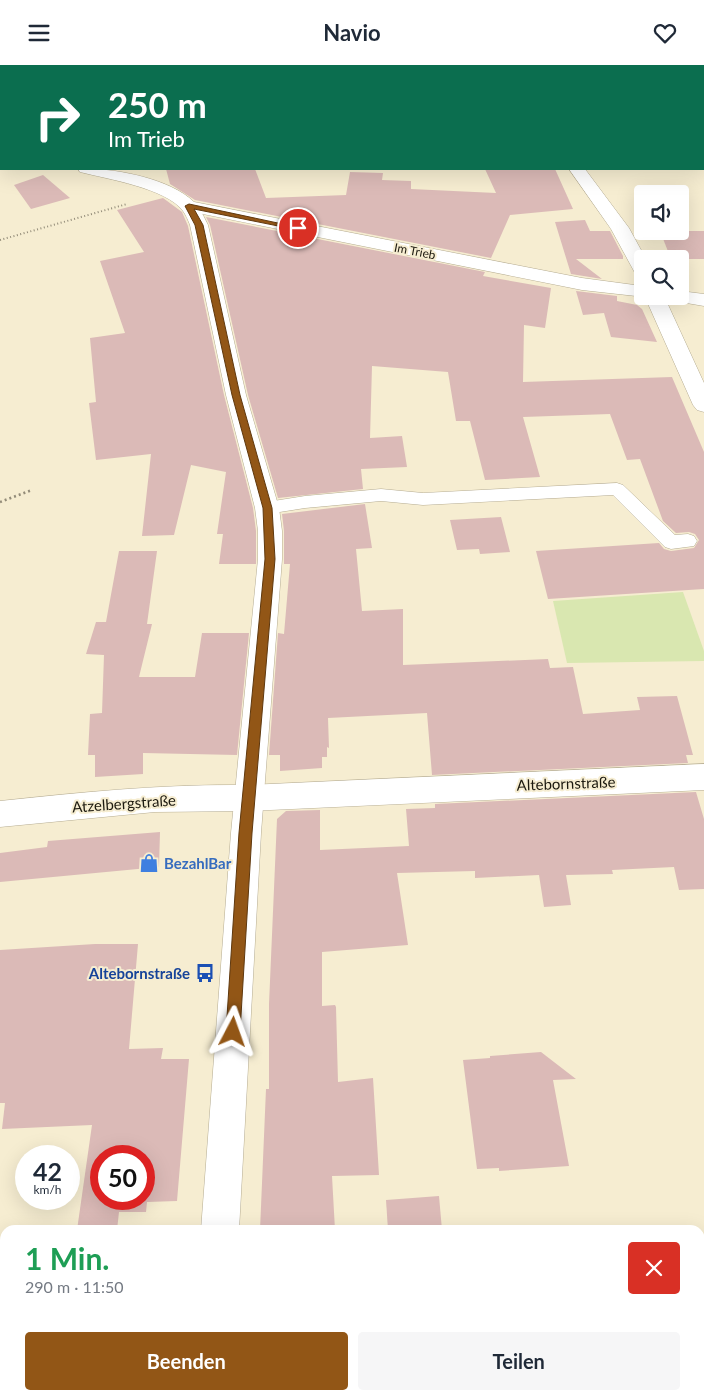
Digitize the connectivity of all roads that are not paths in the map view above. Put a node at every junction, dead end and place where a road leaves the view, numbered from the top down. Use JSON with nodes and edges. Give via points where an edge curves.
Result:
{"nodes":[{"id":1,"x":90,"y":170,"type":"edge"},
{"id":2,"x":578,"y":170,"type":"edge"},
{"id":3,"x":189,"y":206,"type":"junction"},
{"id":4,"x":634,"y":254,"type":"edge"},
{"id":5,"x":634,"y":291,"type":"edge"},
{"id":6,"x":689,"y":298,"type":"edge"},
{"id":7,"x":704,"y":300,"type":"edge"},
{"id":8,"x":658,"y":305,"type":"edge"},
{"id":9,"x":704,"y":405,"type":"edge"},
{"id":10,"x":267,"y":508,"type":"junction"},
{"id":11,"x":688,"y":541,"type":"dead end"},
{"id":12,"x":704,"y":777,"type":"edge"},
{"id":13,"x":248,"y":798,"type":"junction"},
{"id":14,"x":0,"y":814,"type":"edge"},
{"id":15,"x":220,"y":1225,"type":"edge"}],
"edges":[{"from":1,"to":3,"type":"street","name":"Im Trieb","via":[[136,181]]},
{"from":2,"to":4,"type":"street","via":[[620,228]]},
{"from":3,"to":5,"type":"street","name":"Im Trieb","via":[[582,284]]},
{"from":3,"to":10,"type":"street","via":[[199,225],[236,395]]},
{"from":6,"to":7,"type":"street"},
{"from":8,"to":9,"type":"street"},
{"from":10,"to":11,"type":"lane","via":[[381,495],[422,499],[617,489],[671,542]]},
{"from":10,"to":13,"type":"street","via":[[270,559]]},
{"from":12,"to":13,"type":"street","name":"Altebornstraße"},
{"from":13,"to":14,"type":"street","name":"Atzelbergstraße","via":[[147,800]]},
{"from":13,"to":15,"type":"street"}]}
